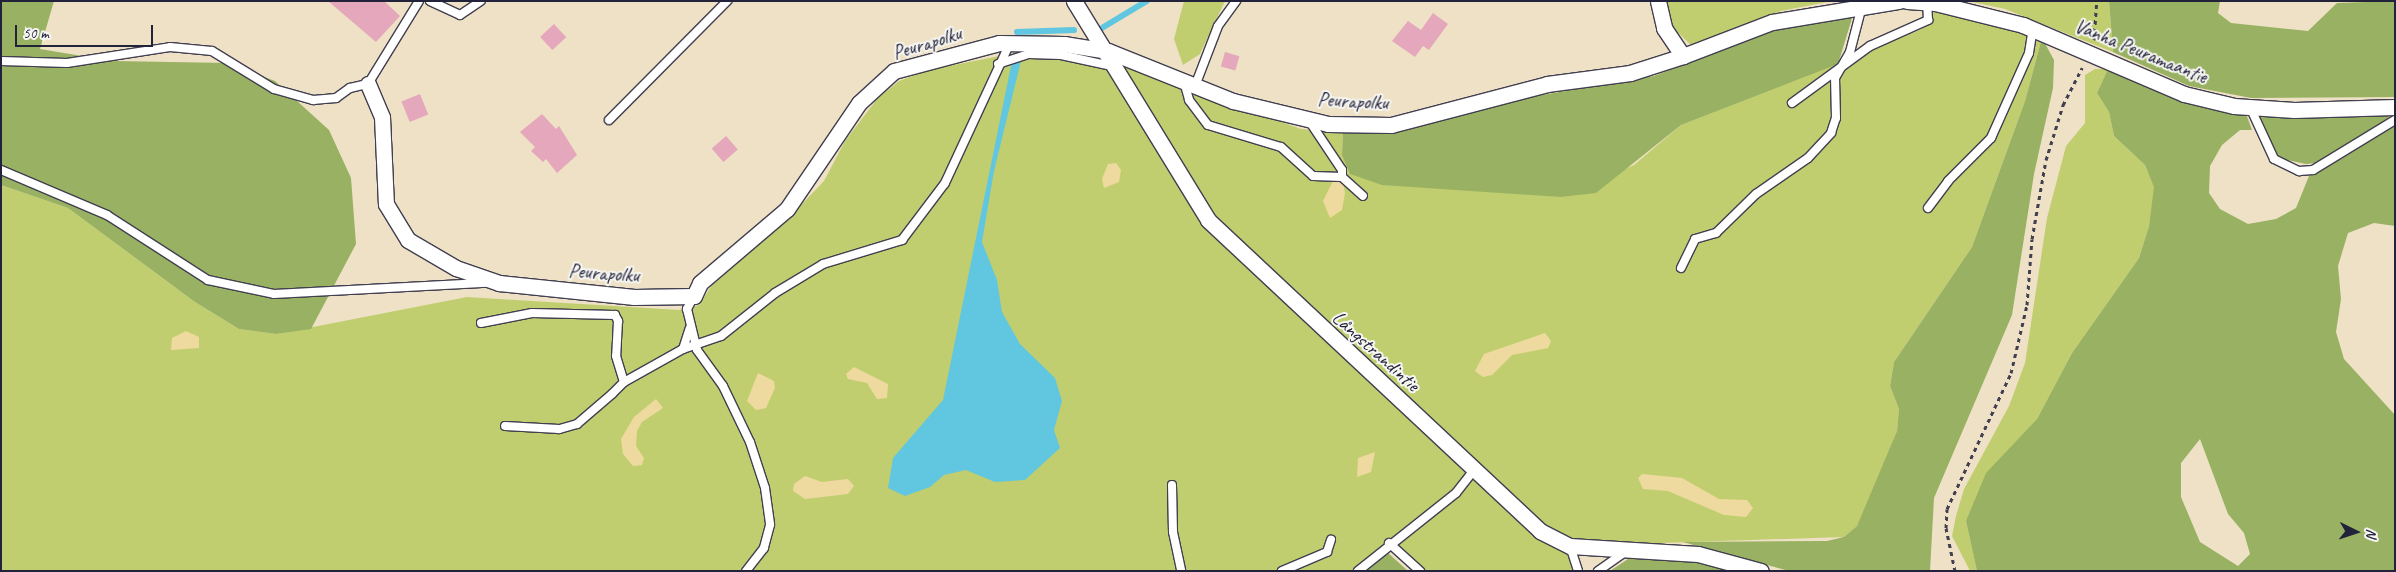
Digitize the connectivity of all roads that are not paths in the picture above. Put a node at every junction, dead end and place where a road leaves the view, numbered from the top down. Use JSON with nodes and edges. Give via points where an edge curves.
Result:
{"nodes":[{"id":1,"x":419,"y":1,"type":"edge"},
{"id":2,"x":430,"y":1,"type":"edge"},
{"id":3,"x":481,"y":1,"type":"edge"},
{"id":4,"x":727,"y":1,"type":"edge"},
{"id":5,"x":1074,"y":1,"type":"edge"},
{"id":6,"x":1236,"y":1,"type":"edge"},
{"id":7,"x":1658,"y":1,"type":"edge"},
{"id":8,"x":1900,"y":1,"type":"edge"},
{"id":9,"x":1907,"y":1,"type":"edge"},
{"id":10,"x":1948,"y":1,"type":"edge"},
{"id":11,"x":1926,"y":2,"type":"edge"},
{"id":12,"x":1862,"y":4,"type":"edge"},
{"id":13,"x":2032,"y":29,"type":"junction"},
{"id":14,"x":1010,"y":43,"type":"junction"},
{"id":15,"x":1108,"y":51,"type":"junction"},
{"id":16,"x":1684,"y":56,"type":"junction"},
{"id":17,"x":1,"y":61,"type":"edge"},
{"id":18,"x":998,"y":64,"type":"junction"},
{"id":19,"x":1841,"y":67,"type":"junction"},
{"id":20,"x":1118,"y":69,"type":"junction"},
{"id":21,"x":368,"y":84,"type":"junction"},
{"id":22,"x":1189,"y":84,"type":"junction"},
{"id":23,"x":1792,"y":103,"type":"dead end"},
{"id":24,"x":2395,"y":106,"type":"edge"},
{"id":25,"x":2250,"y":107,"type":"junction"},
{"id":26,"x":1307,"y":119,"type":"junction"},
{"id":27,"x":610,"y":120,"type":"dead end"},
{"id":28,"x":2395,"y":120,"type":"edge"},
{"id":29,"x":1,"y":170,"type":"edge"},
{"id":30,"x":1342,"y":177,"type":"junction"},
{"id":31,"x":1363,"y":196,"type":"dead end"},
{"id":32,"x":1928,"y":208,"type":"dead end"},
{"id":33,"x":1681,"y":268,"type":"dead end"},
{"id":34,"x":499,"y":283,"type":"junction"},
{"id":35,"x":694,"y":296,"type":"junction"},
{"id":36,"x":481,"y":323,"type":"dead end"},
{"id":37,"x":690,"y":323,"type":"junction"},
{"id":38,"x":695,"y":344,"type":"junction"},
{"id":39,"x":683,"y":349,"type":"junction"},
{"id":40,"x":624,"y":382,"type":"junction"},
{"id":41,"x":505,"y":426,"type":"dead end"},
{"id":42,"x":1473,"y":471,"type":"junction"},
{"id":43,"x":1172,"y":485,"type":"dead end"},
{"id":44,"x":1331,"y":540,"type":"dead end"},
{"id":45,"x":1389,"y":543,"type":"junction"},
{"id":46,"x":1570,"y":546,"type":"junction"},
{"id":47,"x":1626,"y":551,"type":"junction"},
{"id":48,"x":746,"y":571,"type":"edge"},
{"id":49,"x":1181,"y":571,"type":"edge"},
{"id":50,"x":1282,"y":571,"type":"edge"},
{"id":51,"x":1358,"y":571,"type":"edge"},
{"id":52,"x":1420,"y":571,"type":"edge"},
{"id":53,"x":1578,"y":571,"type":"edge"},
{"id":54,"x":1598,"y":571,"type":"edge"},
{"id":55,"x":1761,"y":571,"type":"edge"}],
"edges":[{"from":1,"to":21,"type":"lane"},
{"from":2,"to":3,"type":"lane","via":[[460,15]]},
{"from":4,"to":27,"type":"lane"},
{"from":5,"to":15,"type":"street","name":"Långstrandintie"},
{"from":6,"to":22,"type":"lane","via":[[1218,26]]},
{"from":7,"to":16,"type":"street","via":[[1664,28]]},
{"from":8,"to":12,"type":"street"},
{"from":9,"to":11,"type":"street","name":"Vanha Peuramaantie"},
{"from":10,"to":13,"type":"lane","via":[[2005,15],[2033,25]]},
{"from":11,"to":13,"type":"street","name":"Vanha Peuramaantie"},
{"from":11,"to":19,"type":"lane","via":[[1928,20],[1870,46]]},
{"from":12,"to":16,"type":"street","via":[[1772,22]]},
{"from":12,"to":19,"type":"lane","via":[[1850,52]]},
{"from":13,"to":25,"type":"street","name":"Vanha Peuramaantie","via":[[2184,94]]},
{"from":13,"to":32,"type":"lane","via":[[2029,53],[1992,138],[1948,181]]},
{"from":14,"to":15,"type":"street","name":"Peurapolku"},
{"from":14,"to":18,"type":"lane"},
{"from":14,"to":35,"type":"street","name":"Peurapolku","via":[[894,71],[859,103],[788,209],[700,283]]},
{"from":15,"to":20,"type":"street","name":"Långstrandintie"},
{"from":15,"to":22,"type":"street","name":"Peurapolku"},
{"from":16,"to":26,"type":"street","name":"Peurapolku","via":[[1630,73],[1547,84],[1391,125]]},
{"from":17,"to":21,"type":"lane","via":[[67,63],[170,47],[212,51],[274,89],[313,100],[336,98],[350,88]]},
{"from":18,"to":20,"type":"lane","via":[[1029,54],[1061,55]]},
{"from":18,"to":38,"type":"lane","via":[[993,87],[945,183],[902,240],[823,264],[775,293],[721,336]]},
{"from":19,"to":23,"type":"lane"},
{"from":19,"to":33,"type":"lane","via":[[1835,78],[1836,118],[1831,133],[1808,158],[1756,194],[1716,233],[1695,240]]},
{"from":20,"to":42,"type":"street","name":"Långstrandintie","via":[[1208,220]]},
{"from":21,"to":34,"type":"street","name":"Peurapolku","via":[[382,116],[386,204],[408,240],[456,268]]},
{"from":22,"to":26,"type":"street","name":"Peurapolku","via":[[1233,101]]},
{"from":22,"to":30,"type":"lane","via":[[1189,100],[1208,125],[1281,147],[1313,176]]},
{"from":24,"to":25,"type":"street","name":"Vanha Peuramaantie"},
{"from":25,"to":28,"type":"lane","via":[[2274,159],[2298,171],[2313,170]]},
{"from":26,"to":30,"type":"lane","via":[[1342,170]]},
{"from":29,"to":34,"type":"lane","via":[[107,214],[208,280],[274,294]]},
{"from":30,"to":31,"type":"lane"},
{"from":34,"to":35,"type":"street","name":"Peurapolku","via":[[634,297]]},
{"from":35,"to":37,"type":"lane","via":[[687,310]]},
{"from":36,"to":40,"type":"lane","via":[[532,313],[615,315],[616,356]]},
{"from":37,"to":38,"type":"lane"},
{"from":37,"to":39,"type":"lane"},
{"from":38,"to":39,"type":"lane"},
{"from":38,"to":48,"type":"lane","via":[[750,442],[764,488],[770,525],[764,548]]},
{"from":39,"to":40,"type":"lane"},
{"from":40,"to":41,"type":"lane","via":[[577,424],[559,429]]},
{"from":42,"to":45,"type":"lane","via":[[1456,493]]},
{"from":42,"to":46,"type":"street","name":"Långstrandintie","via":[[1540,530]]},
{"from":43,"to":49,"type":"lane","via":[[1173,532]]},
{"from":44,"to":50,"type":"lane","via":[[1327,552]]},
{"from":45,"to":51,"type":"lane"},
{"from":45,"to":52,"type":"lane"},
{"from":46,"to":47,"type":"street","name":"Långstrandintie"},
{"from":46,"to":53,"type":"lane"},
{"from":47,"to":54,"type":"lane"},
{"from":47,"to":55,"type":"street","name":"Långstrandintie","via":[[1698,554]]}]}
